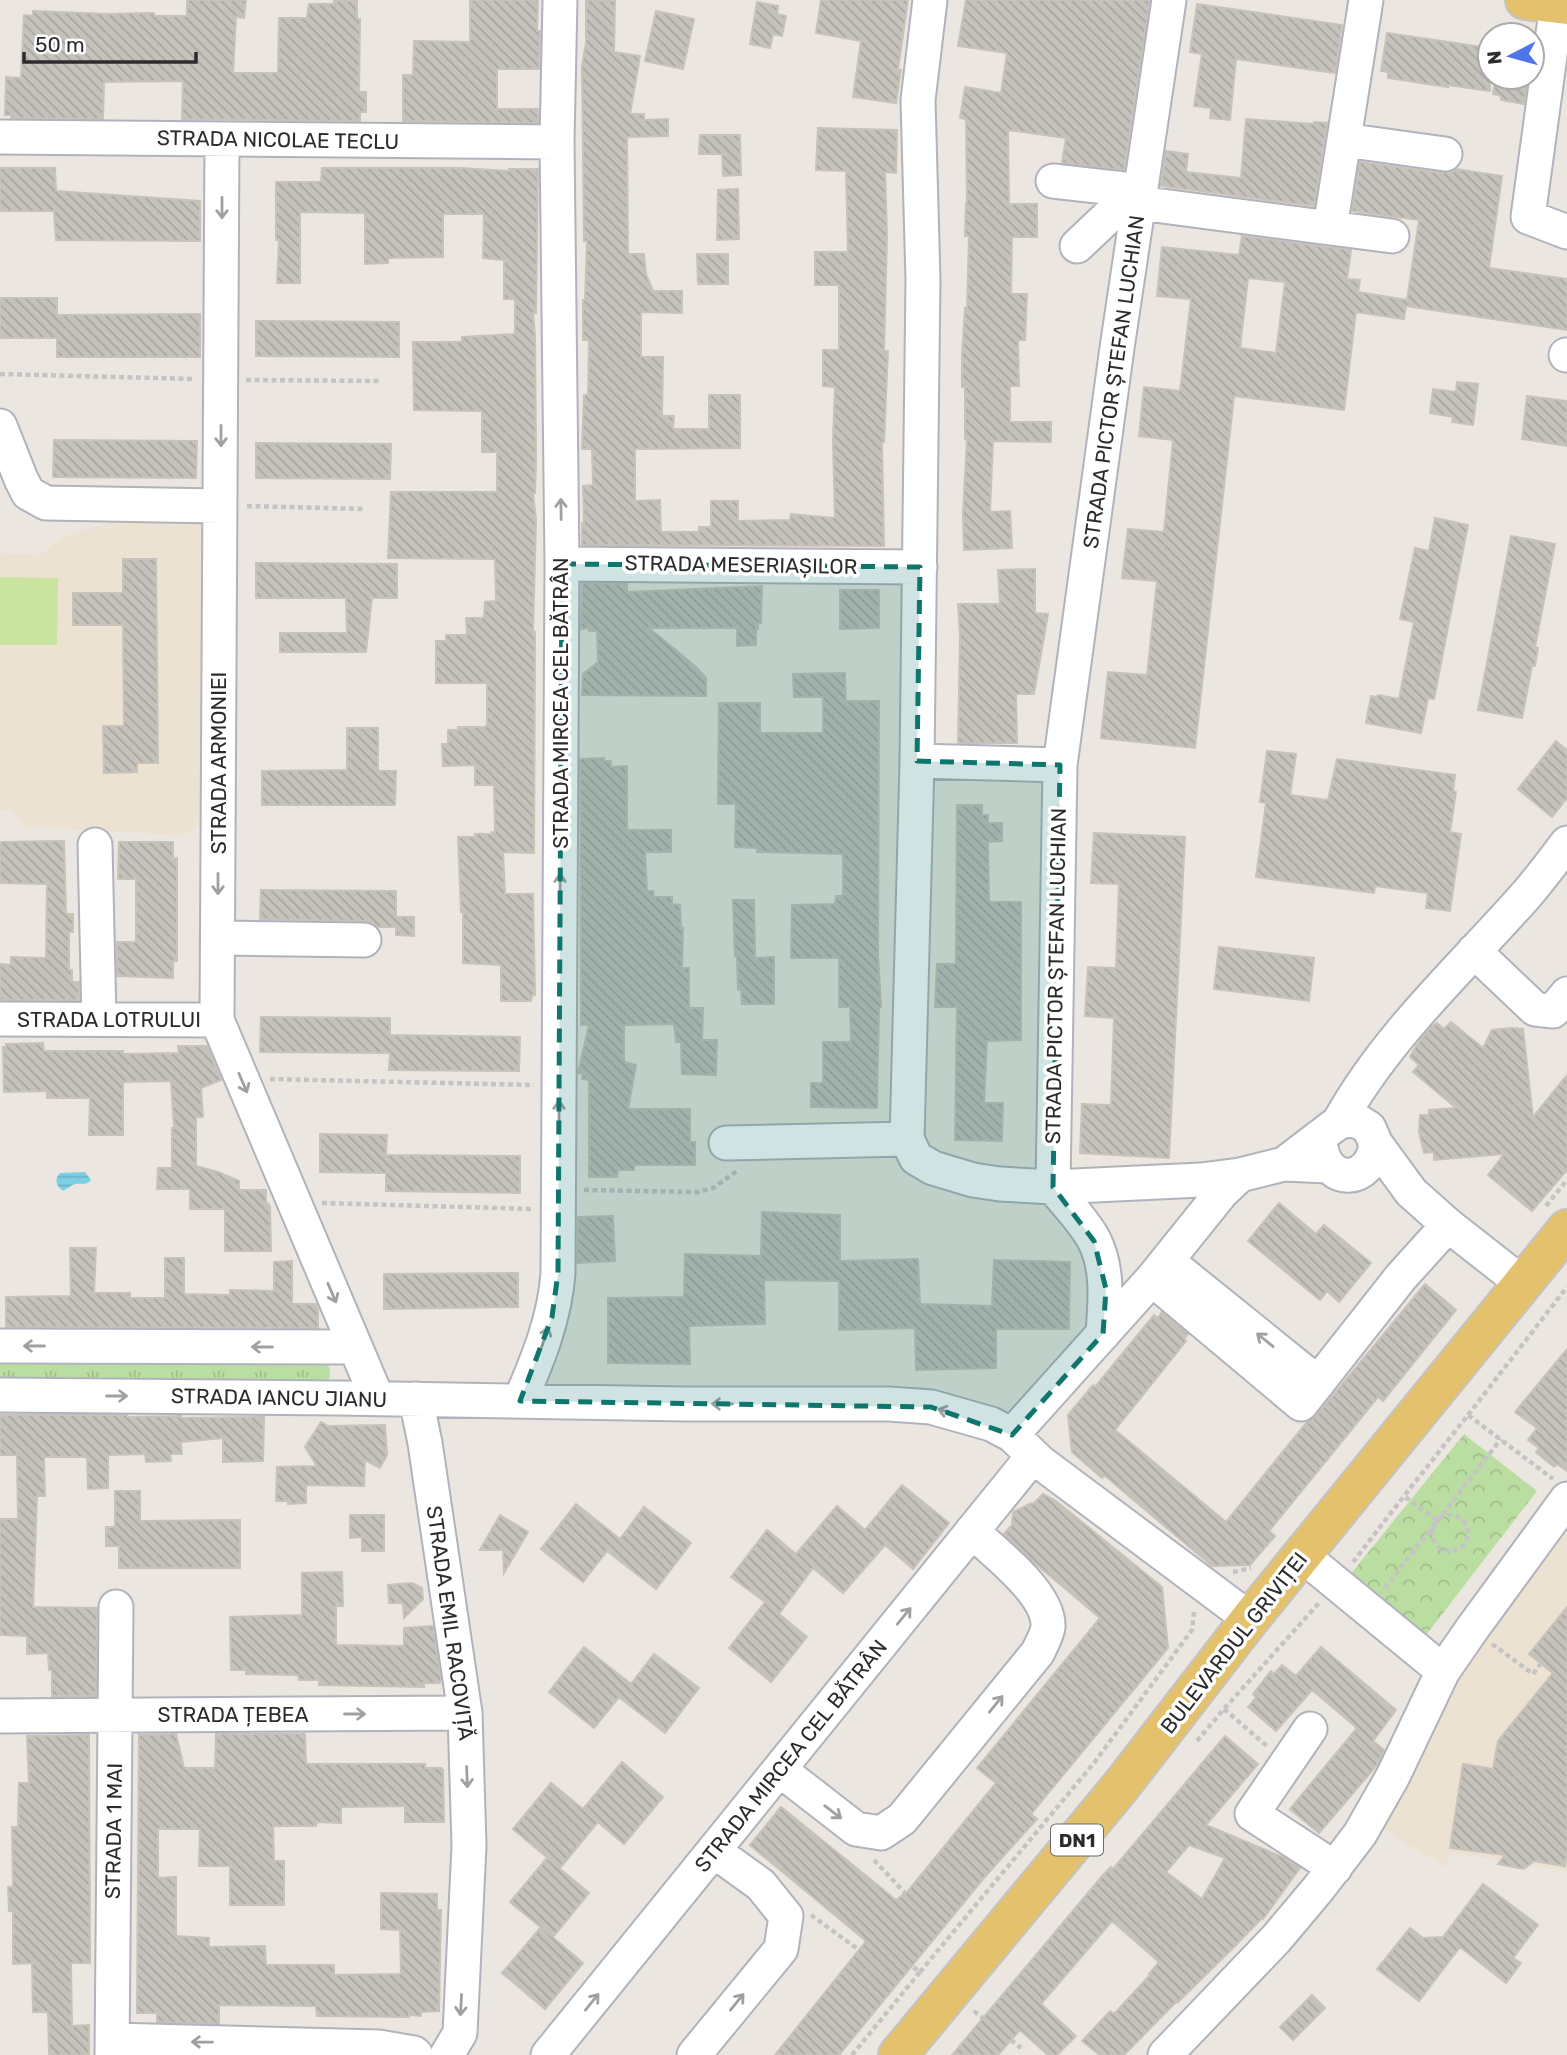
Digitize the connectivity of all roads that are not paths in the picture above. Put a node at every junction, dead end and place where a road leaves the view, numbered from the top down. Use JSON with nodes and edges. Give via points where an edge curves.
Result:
{"nodes":[{"id":1,"x":560,"y":0,"type":"edge"},
{"id":2,"x":930,"y":0,"type":"edge"},
{"id":3,"x":1169,"y":0,"type":"edge"},
{"id":4,"x":1366,"y":0,"type":"edge"},
{"id":5,"x":1550,"y":3,"type":"edge"},
{"id":6,"x":1555,"y":113,"type":"edge"},
{"id":7,"x":0,"y":137,"type":"edge"},
{"id":8,"x":222,"y":140,"type":"junction"},
{"id":9,"x":1344,"y":140,"type":"junction"},
{"id":10,"x":557,"y":142,"type":"junction"},
{"id":11,"x":1445,"y":154,"type":"dead end"},
{"id":12,"x":1053,"y":181,"type":"dead end"},
{"id":13,"x":1133,"y":194,"type":"junction"},
{"id":14,"x":1331,"y":228,"type":"junction"},
{"id":15,"x":1567,"y":232,"type":"edge"},
{"id":16,"x":1392,"y":236,"type":"dead end"},
{"id":17,"x":1077,"y":246,"type":"dead end"},
{"id":18,"x":0,"y":426,"type":"edge"},
{"id":19,"x":220,"y":506,"type":"junction"},
{"id":20,"x":562,"y":564,"type":"junction"},
{"id":21,"x":920,"y":567,"type":"junction"},
{"id":22,"x":917,"y":761,"type":"junction"},
{"id":23,"x":1060,"y":765,"type":"junction"},
{"id":24,"x":1567,"y":843,"type":"edge"},
{"id":25,"x":95,"y":845,"type":"dead end"},
{"id":26,"x":218,"y":938,"type":"junction"},
{"id":27,"x":364,"y":940,"type":"dead end"},
{"id":28,"x":1474,"y":951,"type":"junction"},
{"id":29,"x":1567,"y":993,"type":"edge"},
{"id":30,"x":0,"y":1019,"type":"edge"},
{"id":31,"x":99,"y":1019,"type":"junction"},
{"id":32,"x":217,"y":1020,"type":"junction"},
{"id":33,"x":907,"y":1139,"type":"junction"},
{"id":34,"x":726,"y":1143,"type":"dead end"},
{"id":35,"x":1350,"y":1144,"type":"junction"},
{"id":36,"x":1240,"y":1175,"type":"junction"},
{"id":37,"x":1053,"y":1187,"type":"junction"},
{"id":38,"x":1448,"y":1224,"type":"junction"},
{"id":39,"x":1567,"y":1229,"type":"edge"},
{"id":40,"x":1159,"y":1270,"type":"junction"},
{"id":41,"x":1522,"y":1283,"type":"junction"},
{"id":42,"x":1103,"y":1334,"type":"junction"},
{"id":43,"x":0,"y":1346,"type":"edge"},
{"id":44,"x":354,"y":1347,"type":"junction"},
{"id":45,"x":0,"y":1395,"type":"edge"},
{"id":46,"x":377,"y":1398,"type":"junction"},
{"id":47,"x":416,"y":1399,"type":"junction"},
{"id":48,"x":520,"y":1401,"type":"junction"},
{"id":49,"x":1023,"y":1445,"type":"junction"},
{"id":50,"x":1562,"y":1491,"type":"edge"},
{"id":51,"x":972,"y":1531,"type":"junction"},
{"id":52,"x":1303,"y":1556,"type":"junction"},
{"id":53,"x":116,"y":1607,"type":"dead end"},
{"id":54,"x":1250,"y":1619,"type":"junction"},
{"id":55,"x":1443,"y":1671,"type":"junction"},
{"id":56,"x":466,"y":1713,"type":"junction"},
{"id":57,"x":0,"y":1716,"type":"edge"},
{"id":58,"x":116,"y":1716,"type":"junction"},
{"id":59,"x":1310,"y":1729,"type":"dead end"},
{"id":60,"x":780,"y":1770,"type":"junction"},
{"id":61,"x":714,"y":1851,"type":"junction"},
{"id":62,"x":1335,"y":1868,"type":"junction"},
{"id":63,"x":112,"y":2048,"type":"edge"},
{"id":64,"x":558,"y":2052,"type":"edge"},
{"id":65,"x":416,"y":2055,"type":"edge"},
{"id":66,"x":447,"y":2055,"type":"edge"},
{"id":67,"x":694,"y":2055,"type":"edge"},
{"id":68,"x":898,"y":2055,"type":"edge"},
{"id":69,"x":1165,"y":2055,"type":"edge"}],
"edges":[{"from":1,"to":10,"type":"street","name":"STRADA MIRCEA CEL BĂTRÂN"},
{"from":2,"to":21,"type":"street","via":[[918,100],[923,281]]},
{"from":3,"to":13,"type":"street","name":"STRADA PICTOR ȘTEFAN LUCHIAN"},
{"from":4,"to":9,"type":"street"},
{"from":5,"to":6,"type":"street"},
{"from":6,"to":15,"type":"street","via":[[1528,217]]},
{"from":7,"to":8,"type":"street","name":"STRADA NICOLAE TECLU"},
{"from":8,"to":10,"type":"street","name":"STRADA NICOLAE TECLU"},
{"from":8,"to":19,"type":"street","name":"STRADA ARMONIEI","one_way":true},
{"from":9,"to":11,"type":"street"},
{"from":9,"to":14,"type":"street"},
{"from":20,"to":10,"type":"street","name":"STRADA MIRCEA CEL BĂTRÂN","one_way":true},
{"from":12,"to":13,"type":"street"},
{"from":13,"to":14,"type":"street"},
{"from":13,"to":17,"type":"street"},
{"from":13,"to":23,"type":"street","name":"STRADA PICTOR ȘTEFAN LUCHIAN"},
{"from":14,"to":16,"type":"street"},
{"from":18,"to":19,"type":"street","via":[[28,493],[46,503]]},
{"from":19,"to":26,"type":"street","name":"STRADA ARMONIEI","one_way":true},
{"from":20,"to":21,"type":"street","name":"STRADA MESERIAȘILOR"},
{"from":48,"to":20,"type":"street","name":"STRADA MIRCEA CEL BĂTRÂN","one_way":true,"via":[[552,1317],[557,1284]]},
{"from":21,"to":22,"type":"street"},
{"from":22,"to":23,"type":"street"},
{"from":22,"to":33,"type":"street"},
{"from":23,"to":37,"type":"street","name":"STRADA PICTOR ȘTEFAN LUCHIAN"},
{"from":24,"to":28,"type":"street"},
{"from":25,"to":31,"type":"street"},
{"from":26,"to":27,"type":"street"},
{"from":26,"to":32,"type":"street","name":"STRADA ARMONIEI"},
{"from":28,"to":29,"type":"street","via":[[1535,1009],[1553,1010]]},
{"from":28,"to":35,"type":"street","via":[[1384,1052]]},
{"from":30,"to":31,"type":"street","name":"STRADA LOTRULUI"},
{"from":31,"to":32,"type":"street","name":"STRADA LOTRULUI"},
{"from":32,"to":44,"type":"street","one_way":true},
{"from":33,"to":34,"type":"street"},
{"from":33,"to":37,"type":"street","via":[[916,1158],[933,1168],[973,1180]]},
{"from":35,"to":36,"type":"street"},
{"from":35,"to":38,"type":"street"},
{"from":36,"to":37,"type":"street"},
{"from":36,"to":40,"type":"street"},
{"from":37,"to":42,"type":"street","via":[[1094,1241],[1102,1264],[1106,1289]]},
{"from":38,"to":40,"type":"street","via":[[1310,1393]]},
{"from":38,"to":41,"type":"street"},
{"from":39,"to":41,"type":"main road","name":"BULEVARDUL GRIVIȚEI","number":"DN1"},
{"from":40,"to":42,"type":"street"},
{"from":41,"to":52,"type":"main road","name":"BULEVARDUL GRIVIȚEI","number":"DN1"},
{"from":42,"to":49,"type":"street"},
{"from":44,"to":43,"type":"street","one_way":true},
{"from":44,"to":46,"type":"street"},
{"from":45,"to":46,"type":"street","name":"STRADA IANCU JIANU","one_way":true},
{"from":46,"to":47,"type":"street","name":"STRADA IANCU JIANU"},
{"from":47,"to":48,"type":"street","name":"STRADA IANCU JIANU"},
{"from":47,"to":56,"type":"street","name":"STRADA EMIL RACOVIȚĂ"},
{"from":49,"to":48,"type":"street","name":"STRADA IANCU JIANU","one_way":true,"via":[[991,1424],[931,1406]]},
{"from":49,"to":51,"type":"street","name":"STRADA MIRCEA CEL BĂTRÂN"},
{"from":49,"to":54,"type":"street"},
{"from":50,"to":55,"type":"street"},
{"from":60,"to":51,"type":"street","name":"STRADA MIRCEA CEL BĂTRÂN","one_way":true},
{"from":60,"to":51,"type":"street","one_way":true,"via":[[856,1829],[881,1833],[902,1819],[1038,1653],[1048,1628],[1045,1608],[1035,1591]]},
{"from":52,"to":54,"type":"main road","name":"BULEVARDUL GRIVIȚEI","number":"DN1"},
{"from":52,"to":55,"type":"street"},
{"from":53,"to":58,"type":"street","name":"STRADA 1 MAI"},
{"from":54,"to":68,"type":"main road","name":"BULEVARDUL GRIVIȚEI","number":"DN1","via":[[1121,1786]]},
{"from":55,"to":62,"type":"street","via":[[1393,1776]]},
{"from":58,"to":56,"type":"street","name":"STRADA ȚEBEA","one_way":true},
{"from":56,"to":66,"type":"street","name":"STRADA EMIL RACOVIȚĂ","one_way":true,"via":[[469,1846],[460,2033]]},
{"from":57,"to":58,"type":"street","name":"STRADA ȚEBEA"},
{"from":58,"to":63,"type":"street","name":"STRADA 1 MAI"},
{"from":59,"to":62,"type":"street","via":[[1252,1814]]},
{"from":60,"to":61,"type":"street","name":"STRADA MIRCEA CEL BĂTRÂN"},
{"from":64,"to":61,"type":"street","name":"STRADA MIRCEA CEL BĂTRÂN","one_way":true},
{"from":67,"to":61,"type":"street","one_way":true,"via":[[781,1949],[786,1916],[761,1885]]},
{"from":62,"to":69,"type":"street","via":[[1276,1939]]},
{"from":65,"to":63,"type":"street","one_way":true,"via":[[379,2047]]}]}
